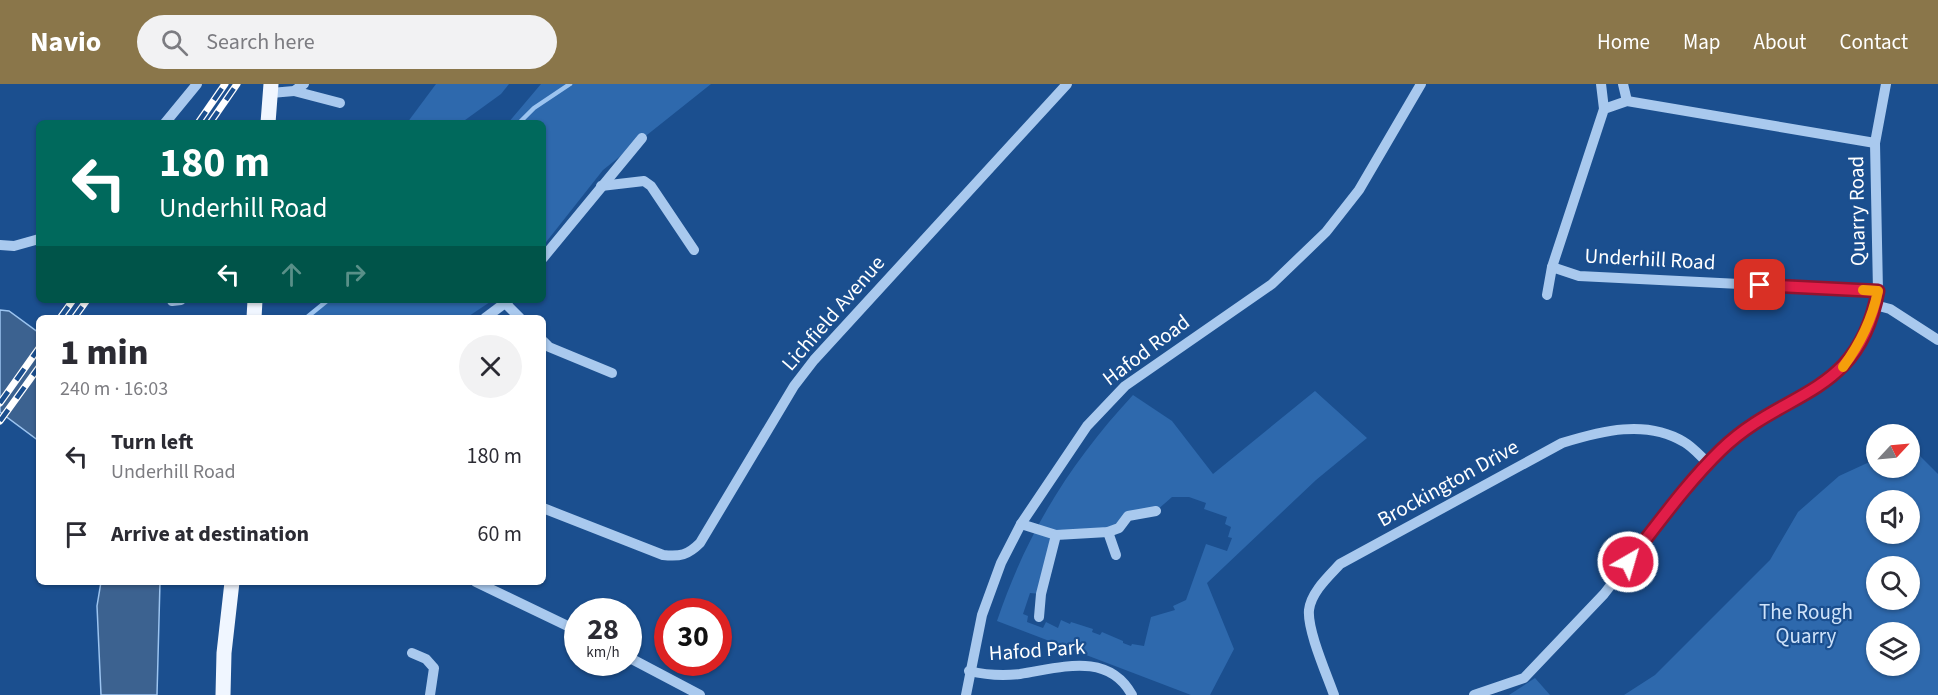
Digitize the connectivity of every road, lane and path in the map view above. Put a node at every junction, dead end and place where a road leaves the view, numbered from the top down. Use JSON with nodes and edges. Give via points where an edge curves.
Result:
{"nodes":[{"id":1,"x":198,"y":84,"type":"edge"},
{"id":2,"x":304,"y":84,"type":"edge"},
{"id":3,"x":1067,"y":84,"type":"edge"},
{"id":4,"x":1421,"y":84,"type":"edge"},
{"id":5,"x":1601,"y":84,"type":"edge"},
{"id":6,"x":1623,"y":84,"type":"edge"},
{"id":7,"x":1886,"y":84,"type":"edge"},
{"id":8,"x":271,"y":89,"type":"edge"},
{"id":9,"x":294,"y":91,"type":"junction"},
{"id":10,"x":1627,"y":101,"type":"junction"},
{"id":11,"x":340,"y":103,"type":"dead end"},
{"id":12,"x":1604,"y":109,"type":"junction"},
{"id":13,"x":168,"y":120,"type":"edge"},
{"id":14,"x":268,"y":120,"type":"edge"},
{"id":15,"x":642,"y":138,"type":"dead end"},
{"id":16,"x":1875,"y":143,"type":"junction"},
{"id":17,"x":601,"y":186,"type":"junction"},
{"id":18,"x":36,"y":240,"type":"edge"},
{"id":19,"x":0,"y":245,"type":"edge"},
{"id":20,"x":694,"y":250,"type":"dead end"},
{"id":21,"x":546,"y":254,"type":"edge"},
{"id":22,"x":1552,"y":267,"type":"junction"},
{"id":23,"x":1878,"y":291,"type":"junction"},
{"id":24,"x":1547,"y":295,"type":"dead end"},
{"id":25,"x":507,"y":303,"type":"edge"},
{"id":26,"x":1875,"y":305,"type":"junction"},
{"id":27,"x":489,"y":315,"type":"edge"},
{"id":28,"x":1938,"y":340,"type":"edge"},
{"id":29,"x":546,"y":344,"type":"edge"},
{"id":30,"x":612,"y":373,"type":"dead end"},
{"id":31,"x":1708,"y":464,"type":"junction"},
{"id":32,"x":546,"y":509,"type":"edge"},
{"id":33,"x":1156,"y":511,"type":"dead end"},
{"id":34,"x":1021,"y":524,"type":"junction"},
{"id":35,"x":1108,"y":532,"type":"junction"},
{"id":36,"x":1056,"y":535,"type":"junction"},
{"id":37,"x":1116,"y":555,"type":"dead end"},
{"id":38,"x":232,"y":585,"type":"edge"},
{"id":39,"x":482,"y":585,"type":"edge"},
{"id":40,"x":1038,"y":617,"type":"dead end"},
{"id":41,"x":564,"y":623,"type":"edge"},
{"id":42,"x":412,"y":653,"type":"dead end"},
{"id":43,"x":642,"y":664,"type":"edge"},
{"id":44,"x":969,"y":671,"type":"junction"},
{"id":45,"x":223,"y":695,"type":"edge"},
{"id":46,"x":430,"y":695,"type":"edge"},
{"id":47,"x":700,"y":695,"type":"edge"},
{"id":48,"x":966,"y":695,"type":"edge"},
{"id":49,"x":1132,"y":695,"type":"edge"},
{"id":50,"x":1334,"y":695,"type":"edge"},
{"id":51,"x":1474,"y":695,"type":"edge"}],
"edges":[{"from":1,"to":13,"type":"street"},
{"from":2,"to":9,"type":"street"},
{"from":3,"to":32,"type":"street","name":"Lichfield Avenue","via":[[814,360],[794,386],[700,543],[689,554],[663,555]]},
{"from":4,"to":34,"type":"street","name":"Hafod Road","via":[[1359,190],[1326,232],[1272,284],[1125,386],[1087,426]]},
{"from":5,"to":12,"type":"street","name":"Underhill Road"},
{"from":6,"to":10,"type":"street"},
{"from":7,"to":16,"type":"street","name":"Quarry Road"},
{"from":8,"to":9,"type":"street"},
{"from":8,"to":14,"type":"main road"},
{"from":9,"to":11,"type":"street"},
{"from":10,"to":12,"type":"street"},
{"from":10,"to":16,"type":"street"},
{"from":12,"to":22,"type":"street","name":"Underhill Road"},
{"from":15,"to":17,"type":"street"},
{"from":16,"to":23,"type":"street","name":"Quarry Road"},
{"from":17,"to":20,"type":"street","via":[[644,181]]},
{"from":17,"to":21,"type":"street"},
{"from":18,"to":19,"type":"street"},
{"from":22,"to":23,"type":"street","name":"Underhill Road","via":[[1579,276]]},
{"from":22,"to":24,"type":"street"},
{"from":23,"to":26,"type":"street","name":"Quarry Road"},
{"from":25,"to":27,"type":"street"},
{"from":26,"to":28,"type":"street","via":[[1890,309]]},
{"from":26,"to":31,"type":"street","name":"Quarry Road","via":[[1860,341],[1839,372],[1750,427]]},
{"from":29,"to":30,"type":"street"},
{"from":31,"to":50,"type":"street","name":"Brockington Drive","via":[[1684,442],[1657,431],[1629,428],[1597,432],[1562,443],[1341,564],[1320,586],[1309,609]]},
{"from":31,"to":51,"type":"street","name":"Quarry Road","via":[[1604,594],[1555,648],[1524,678]]},
{"from":33,"to":35,"type":"street","via":[[1128,516],[1119,528]]},
{"from":34,"to":36,"type":"street"},
{"from":34,"to":44,"type":"street","name":"Hafod Road","via":[[1001,563],[982,615]]},
{"from":35,"to":36,"type":"street"},
{"from":35,"to":37,"type":"street"},
{"from":36,"to":40,"type":"street"},
{"from":38,"to":45,"type":"main road"},
{"from":39,"to":41,"type":"street"},
{"from":42,"to":46,"type":"street","via":[[426,659],[434,669]]},
{"from":43,"to":47,"type":"street"},
{"from":44,"to":48,"type":"street","name":"Hafod Road"},
{"from":44,"to":49,"type":"street","name":"Hafod Park","via":[[990,675],[1098,666],[1113,673]]}]}
